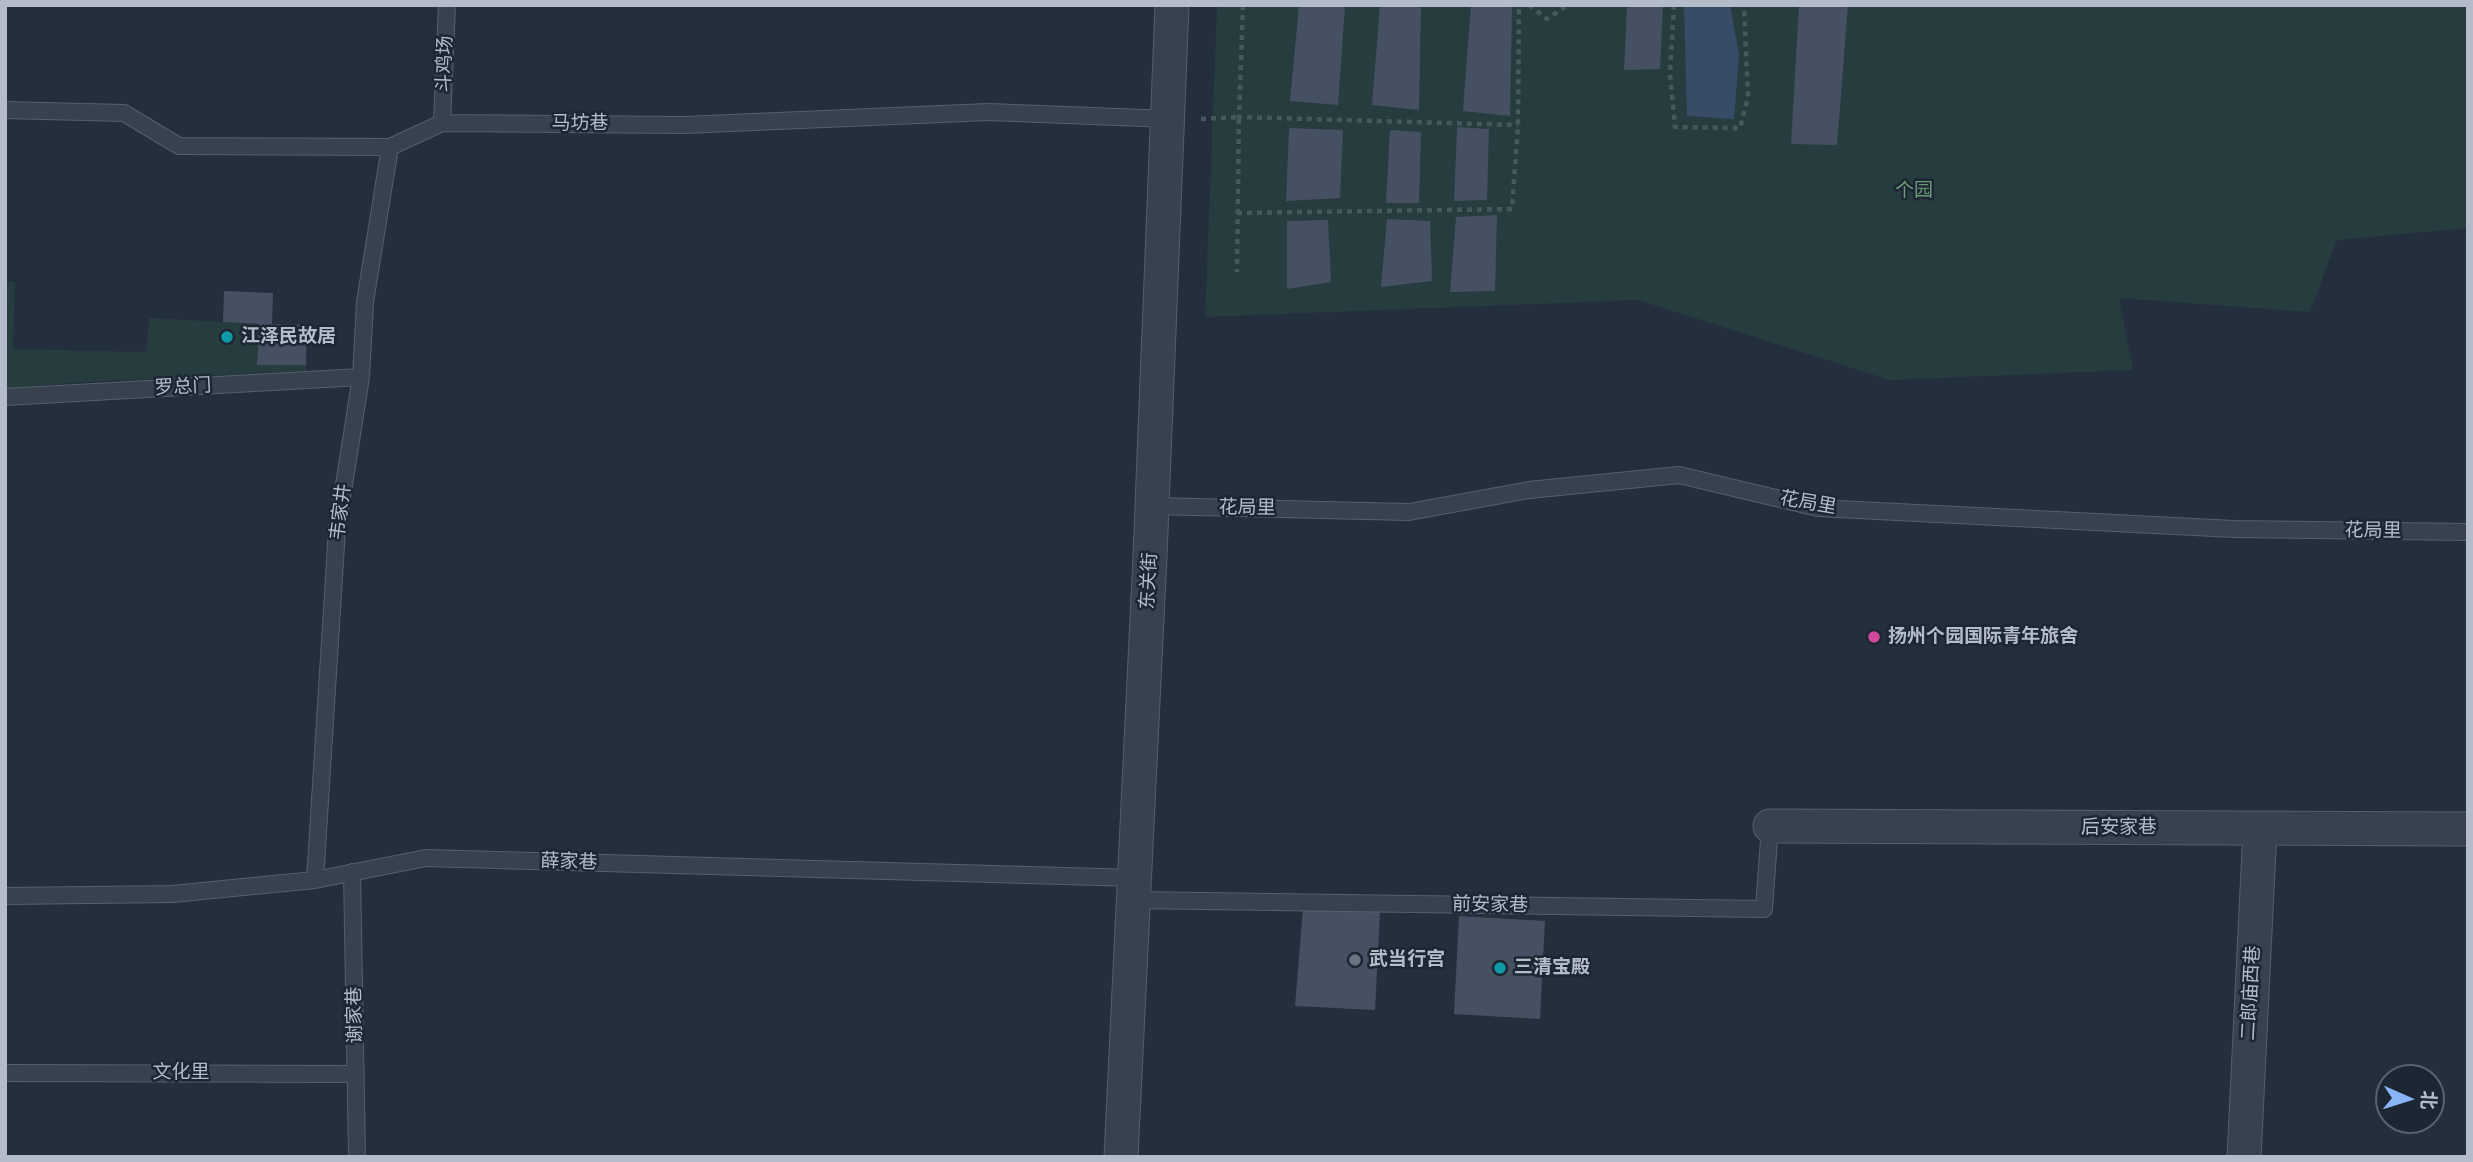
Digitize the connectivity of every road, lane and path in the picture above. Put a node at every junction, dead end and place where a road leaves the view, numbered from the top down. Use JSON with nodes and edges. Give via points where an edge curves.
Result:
{"nodes":[{"id":1,"x":447,"y":5,"type":"edge"},
{"id":2,"x":1172,"y":5,"type":"edge"},
{"id":3,"x":1243,"y":5,"type":"edge"},
{"id":4,"x":1520,"y":5,"type":"edge"},
{"id":5,"x":1529,"y":5,"type":"edge"},
{"id":6,"x":1568,"y":5,"type":"edge"},
{"id":7,"x":1674,"y":5,"type":"edge"},
{"id":8,"x":1744,"y":5,"type":"edge"},
{"id":9,"x":5,"y":110,"type":"edge"},
{"id":10,"x":1239,"y":117,"type":"junction"},
{"id":11,"x":1212,"y":118,"type":"dead end"},
{"id":12,"x":1169,"y":119,"type":"junction"},
{"id":13,"x":442,"y":123,"type":"junction"},
{"id":14,"x":1518,"y":125,"type":"junction"},
{"id":15,"x":390,"y":147,"type":"junction"},
{"id":16,"x":1237,"y":213,"type":"junction"},
{"id":17,"x":1237,"y":272,"type":"dead end"},
{"id":18,"x":361,"y":377,"type":"junction"},
{"id":19,"x":5,"y":397,"type":"edge"},
{"id":20,"x":1152,"y":506,"type":"junction"},
{"id":21,"x":2468,"y":532,"type":"edge"},
{"id":22,"x":1770,"y":826,"type":"joint"},
{"id":23,"x":2260,"y":829,"type":"junction"},
{"id":24,"x":2468,"y":830,"type":"edge"},
{"id":25,"x":352,"y":872,"type":"junction"},
{"id":26,"x":315,"y":880,"type":"junction"},
{"id":27,"x":1134,"y":889,"type":"junction"},
{"id":28,"x":5,"y":896,"type":"edge"},
{"id":29,"x":5,"y":1073,"type":"edge"},
{"id":30,"x":356,"y":1074,"type":"junction"},
{"id":31,"x":357,"y":1157,"type":"edge"},
{"id":32,"x":1121,"y":1157,"type":"edge"},
{"id":33,"x":2244,"y":1157,"type":"edge"}],
"edges":[{"from":1,"to":13,"type":"lane","name":"斗鸡场"},
{"from":2,"to":12,"type":"street","name":"东关街"},
{"from":3,"to":10,"type":"path"},
{"from":4,"to":14,"type":"path"},
{"from":5,"to":6,"type":"path","via":[[1547,19]]},
{"from":7,"to":8,"type":"path","via":[[1671,74],[1675,127],[1740,128],[1748,97]]},
{"from":9,"to":15,"type":"lane","name":"马坊巷","via":[[124,113],[178,146]]},
{"from":10,"to":11,"type":"path"},
{"from":10,"to":14,"type":"path"},
{"from":10,"to":16,"type":"path"},
{"from":12,"to":13,"type":"lane","name":"马坊巷","via":[[988,112],[684,125]]},
{"from":12,"to":20,"type":"street","name":"东关街"},
{"from":13,"to":15,"type":"lane","name":"马坊巷"},
{"from":14,"to":16,"type":"path","via":[[1512,209]]},
{"from":15,"to":18,"type":"lane","name":"韦家井","via":[[365,302]]},
{"from":16,"to":17,"type":"path"},
{"from":18,"to":19,"type":"lane","name":"罗总门"},
{"from":18,"to":26,"type":"lane","name":"韦家井","via":[[337,529]]},
{"from":20,"to":21,"type":"lane","name":"花局里","via":[[1409,512],[1529,490],[1679,475],[1818,508],[2234,529]]},
{"from":20,"to":27,"type":"street","name":"东关街"},
{"from":22,"to":23,"type":"street","name":"后安家巷"},
{"from":22,"to":27,"type":"lane","name":"前安家巷","via":[[1764,909]]},
{"from":23,"to":24,"type":"street","name":"后安家巷"},
{"from":23,"to":33,"type":"street","name":"二郎庙西巷"},
{"from":25,"to":26,"type":"lane","name":"薛家巷"},
{"from":25,"to":27,"type":"lane","name":"薛家巷","via":[[425,859]]},
{"from":25,"to":30,"type":"lane","name":"谢家巷"},
{"from":26,"to":28,"type":"lane","name":"薛家巷","via":[[172,894]]},
{"from":27,"to":32,"type":"street","name":"东关街"},
{"from":29,"to":30,"type":"lane","name":"文化里"},
{"from":30,"to":31,"type":"lane","name":"谢家巷"}]}
